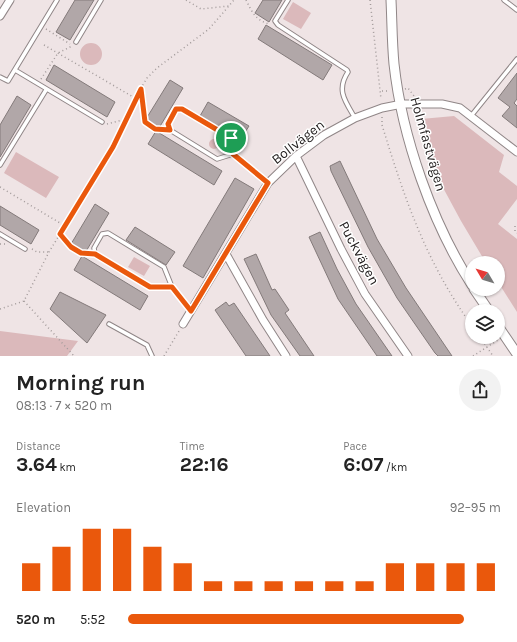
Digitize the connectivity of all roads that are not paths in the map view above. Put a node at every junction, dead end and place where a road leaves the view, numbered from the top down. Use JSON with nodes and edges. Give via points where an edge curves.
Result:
{"nodes":[{"id":1,"x":10,"y":0,"type":"edge"},
{"id":2,"x":57,"y":0,"type":"edge"},
{"id":3,"x":101,"y":0,"type":"edge"},
{"id":4,"x":288,"y":0,"type":"edge"},
{"id":5,"x":391,"y":0,"type":"edge"},
{"id":6,"x":504,"y":0,"type":"edge"},
{"id":7,"x":517,"y":10,"type":"edge"},
{"id":8,"x":0,"y":16,"type":"edge"},
{"id":9,"x":76,"y":42,"type":"dead end"},
{"id":10,"x":517,"y":59,"type":"edge"},
{"id":11,"x":15,"y":70,"type":"junction"},
{"id":12,"x":0,"y":77,"type":"edge"},
{"id":13,"x":46,"y":90,"type":"junction"},
{"id":14,"x":402,"y":104,"type":"junction"},
{"id":15,"x":471,"y":116,"type":"junction"},
{"id":16,"x":354,"y":118,"type":"junction"},
{"id":17,"x":102,"y":122,"type":"road end"},
{"id":18,"x":517,"y":152,"type":"edge"},
{"id":19,"x":233,"y":154,"type":"junction"},
{"id":20,"x":296,"y":156,"type":"junction"},
{"id":21,"x":0,"y":165,"type":"edge"},
{"id":22,"x":268,"y":183,"type":"junction"},
{"id":23,"x":0,"y":234,"type":"edge"},
{"id":24,"x":25,"y":249,"type":"road end"},
{"id":25,"x":226,"y":254,"type":"junction"},
{"id":26,"x":465,"y":272,"type":"edge"},
{"id":27,"x":172,"y":287,"type":"junction"},
{"id":28,"x":191,"y":311,"type":"junction"},
{"id":29,"x":109,"y":324,"type":"dead end"},
{"id":30,"x":183,"y":324,"type":"road end"},
{"id":31,"x":505,"y":336,"type":"edge"},
{"id":32,"x":517,"y":354,"type":"edge"},
{"id":33,"x":152,"y":356,"type":"edge"},
{"id":34,"x":286,"y":356,"type":"edge"},
{"id":35,"x":408,"y":356,"type":"edge"}],
"edges":[{"from":1,"to":8,"type":"street"},
{"from":2,"to":11,"type":"lane"},
{"from":3,"to":9,"type":"lane"},
{"from":4,"to":16,"type":"lane","via":[[275,21],[347,70],[342,81],[343,98]]},
{"from":5,"to":14,"type":"street","name":"Holmfastvägen","via":[[394,64]]},
{"from":6,"to":7,"type":"lane"},
{"from":10,"to":15,"type":"lane"},
{"from":11,"to":12,"type":"lane","via":[[8,81]]},
{"from":11,"to":13,"type":"lane"},
{"from":13,"to":17,"type":"lane"},
{"from":13,"to":21,"type":"lane"},
{"from":14,"to":15,"type":"street","name":"Bollvägen","via":[[442,104],[460,108]]},
{"from":14,"to":16,"type":"street","name":"Bollvägen"},
{"from":14,"to":26,"type":"street","name":"Holmfastvägen","via":[[420,175],[438,221]]},
{"from":15,"to":18,"type":"street","name":"Bollvägen"},
{"from":16,"to":20,"type":"street","name":"Bollvägen","via":[[324,135]]},
{"from":19,"to":19,"type":"lane","via":[[217,159],[170,130],[168,124],[176,109],[182,109],[231,138]]},
{"from":19,"to":22,"type":"lane"},
{"from":20,"to":22,"type":"street","name":"Bollvägen"},
{"from":20,"to":35,"type":"street","name":"Puckvägen","via":[[365,294]]},
{"from":22,"to":25,"type":"street","name":"Bollvägen"},
{"from":23,"to":24,"type":"lane"},
{"from":25,"to":28,"type":"street","name":"Bollvägen"},
{"from":25,"to":34,"type":"street","via":[[262,320]]},
{"from":27,"to":27,"type":"lane","via":[[150,287],[95,254],[94,248],[102,234],[108,234],[164,267]]},
{"from":27,"to":28,"type":"lane"},
{"from":28,"to":30,"type":"street","name":"Bollvägen"},
{"from":29,"to":33,"type":"lane","via":[[147,345]]},
{"from":31,"to":32,"type":"street"}]}
